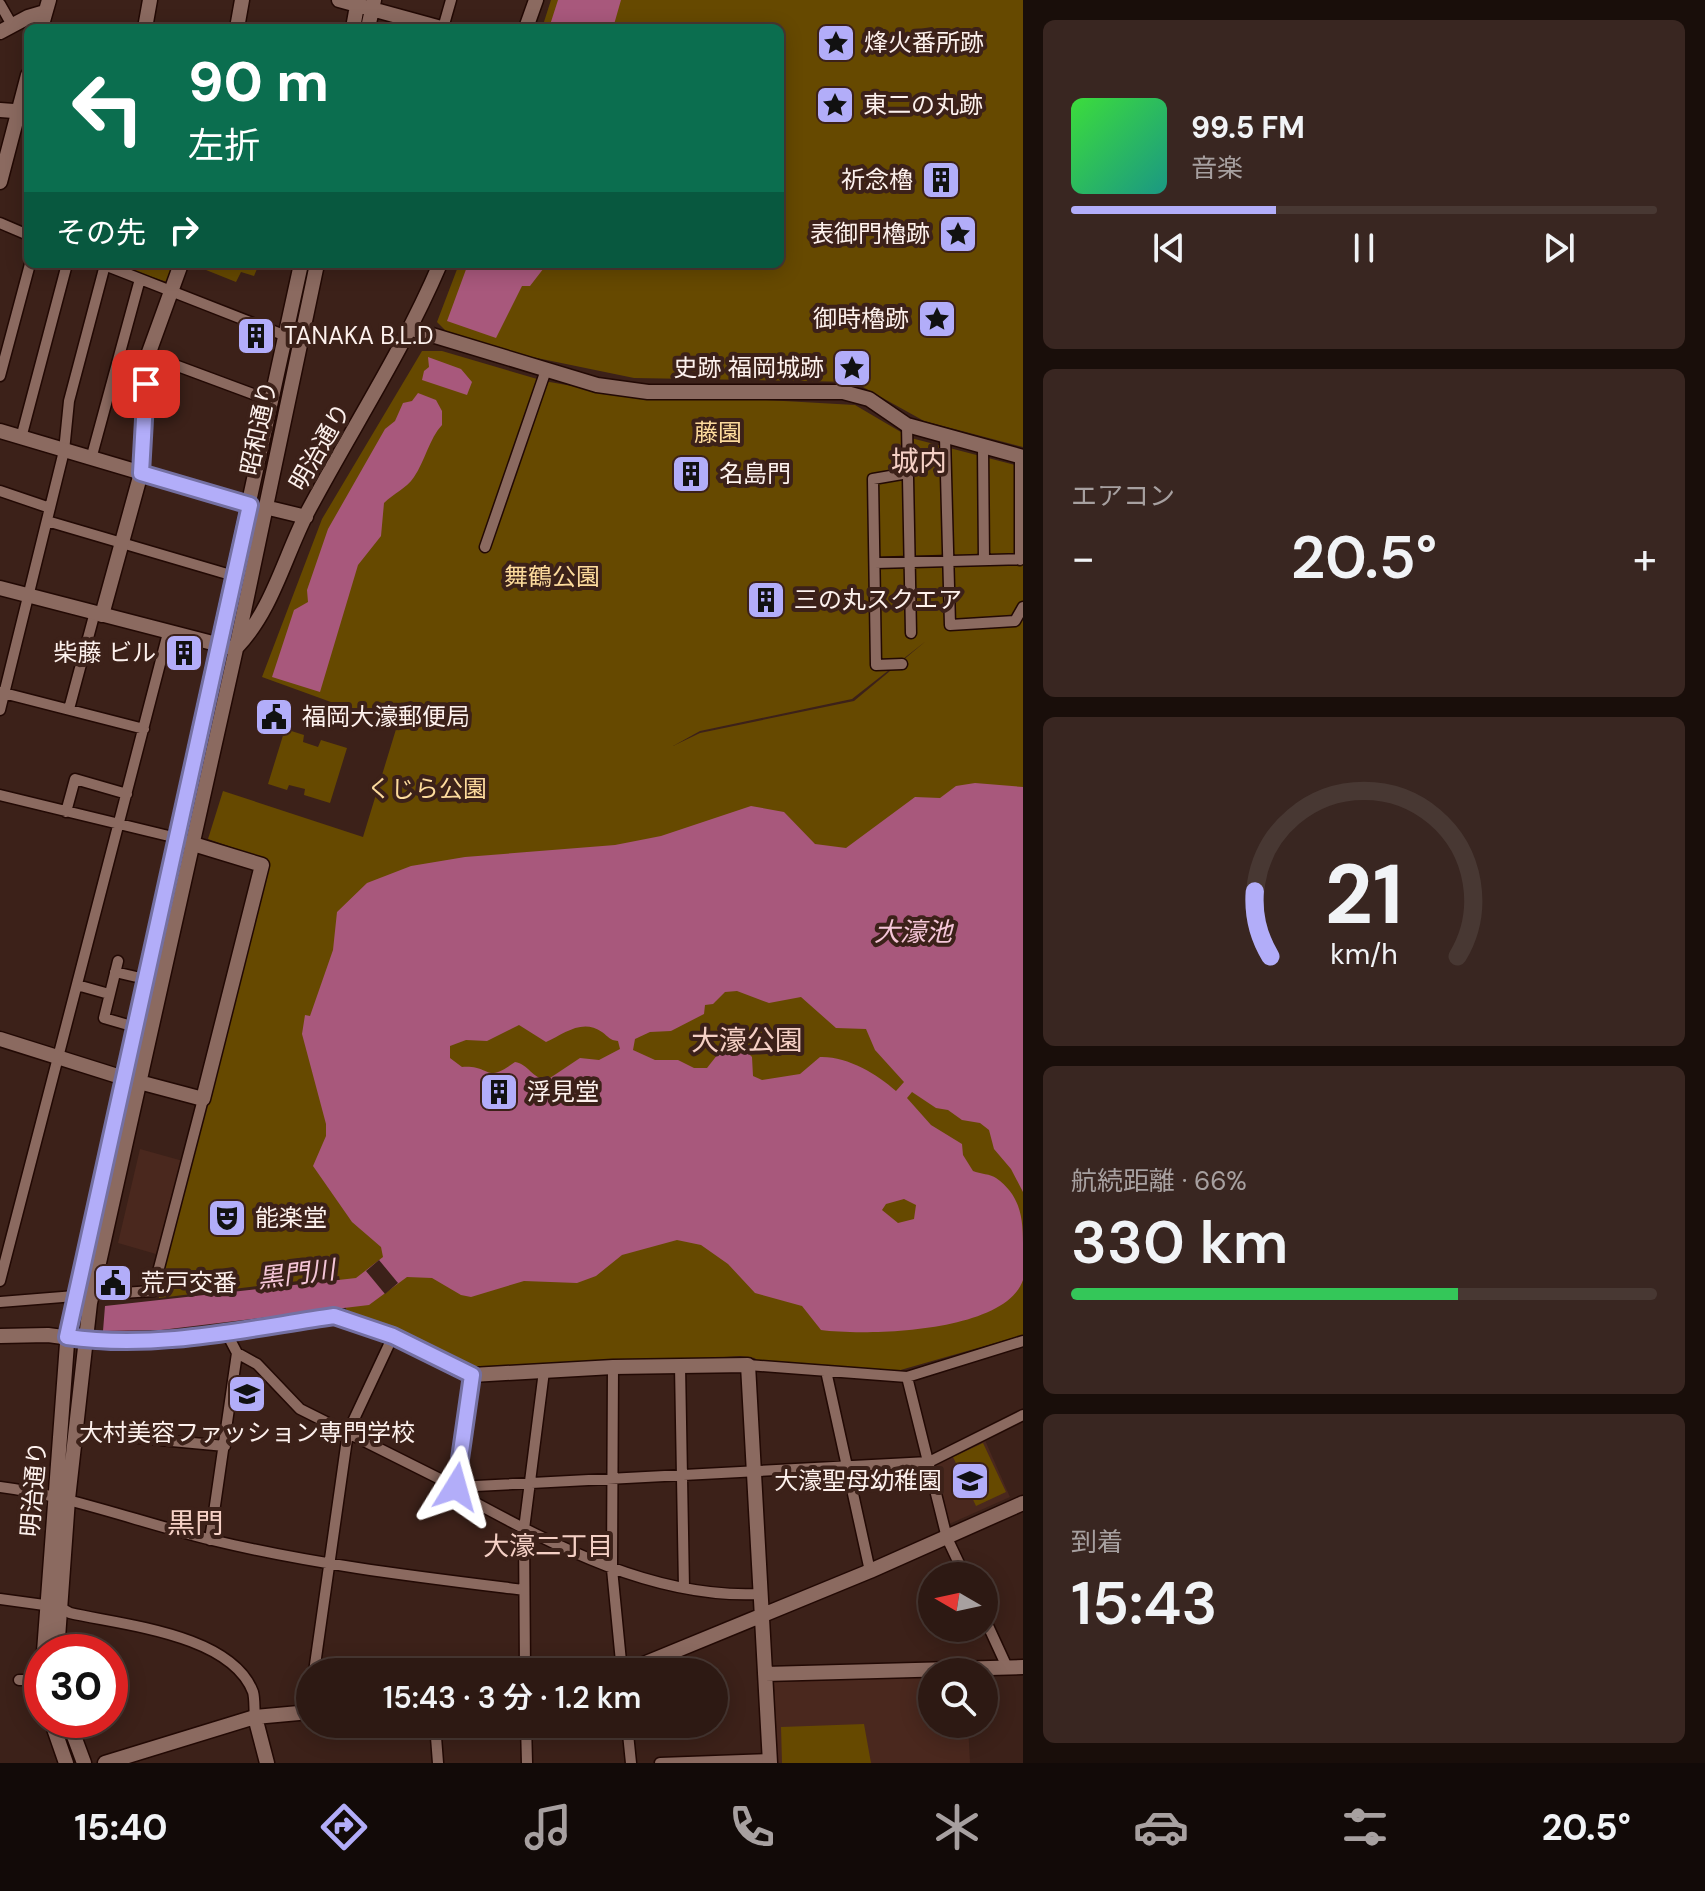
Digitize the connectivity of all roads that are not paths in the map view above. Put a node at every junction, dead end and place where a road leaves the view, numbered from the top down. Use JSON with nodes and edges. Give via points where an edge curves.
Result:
{"nodes":[{"id":1,"x":150,"y":0,"type":"edge"},
{"id":2,"x":242,"y":0,"type":"edge"},
{"id":3,"x":339,"y":0,"type":"edge"},
{"id":4,"x":451,"y":0,"type":"edge"},
{"id":5,"x":536,"y":0,"type":"edge"},
{"id":6,"x":0,"y":4,"type":"edge"},
{"id":7,"x":366,"y":4,"type":"edge"},
{"id":8,"x":47,"y":6,"type":"edge"},
{"id":9,"x":146,"y":24,"type":"edge"},
{"id":10,"x":238,"y":24,"type":"edge"},
{"id":11,"x":355,"y":24,"type":"edge"},
{"id":12,"x":368,"y":24,"type":"edge"},
{"id":13,"x":429,"y":24,"type":"edge"},
{"id":14,"x":443,"y":24,"type":"edge"},
{"id":15,"x":527,"y":24,"type":"edge"},
{"id":16,"x":6,"y":29,"type":"edge"},
{"id":17,"x":0,"y":110,"type":"edge"},
{"id":18,"x":23,"y":111,"type":"edge"},
{"id":19,"x":0,"y":182,"type":"edge"},
{"id":20,"x":0,"y":223,"type":"edge"},
{"id":21,"x":24,"y":233,"type":"edge"},
{"id":22,"x":29,"y":268,"type":"edge"},
{"id":23,"x":66,"y":268,"type":"edge"},
{"id":24,"x":103,"y":268,"type":"edge"},
{"id":25,"x":112,"y":268,"type":"edge"},
{"id":26,"x":180,"y":268,"type":"edge"},
{"id":27,"x":300,"y":268,"type":"edge"},
{"id":28,"x":316,"y":268,"type":"edge"},
{"id":29,"x":438,"y":268,"type":"edge"},
{"id":30,"x":140,"y":279,"type":"junction"},
{"id":31,"x":173,"y":293,"type":"junction"},
{"id":32,"x":412,"y":329,"type":"junction"},
{"id":33,"x":286,"y":336,"type":"junction"},
{"id":34,"x":148,"y":355,"type":"junction"},
{"id":35,"x":546,"y":370,"type":"junction"},
{"id":36,"x":0,"y":376,"type":"edge"},
{"id":37,"x":272,"y":401,"type":"junction"},
{"id":38,"x":907,"y":425,"type":"junction"},
{"id":39,"x":0,"y":431,"type":"edge"},
{"id":40,"x":945,"y":437,"type":"junction"},
{"id":41,"x":21,"y":438,"type":"junction"},
{"id":42,"x":983,"y":448,"type":"junction"},
{"id":43,"x":64,"y":451,"type":"junction"},
{"id":44,"x":1021,"y":457,"type":"edge"},
{"id":45,"x":91,"y":459,"type":"junction"},
{"id":46,"x":141,"y":473,"type":"junction"},
{"id":47,"x":908,"y":473,"type":"junction"},
{"id":48,"x":0,"y":491,"type":"edge"},
{"id":49,"x":257,"y":506,"type":"junction"},
{"id":50,"x":50,"y":508,"type":"junction"},
{"id":51,"x":306,"y":517,"type":"junction"},
{"id":52,"x":47,"y":521,"type":"junction"},
{"id":53,"x":122,"y":543,"type":"junction"},
{"id":54,"x":485,"y":547,"type":"dead end"},
{"id":55,"x":984,"y":560,"type":"junction"},
{"id":56,"x":1022,"y":560,"type":"edge"},
{"id":57,"x":947,"y":561,"type":"junction"},
{"id":58,"x":910,"y":562,"type":"junction"},
{"id":59,"x":875,"y":563,"type":"junction"},
{"id":60,"x":234,"y":576,"type":"junction"},
{"id":61,"x":0,"y":588,"type":"edge"},
{"id":62,"x":30,"y":596,"type":"junction"},
{"id":63,"x":1023,"y":607,"type":"edge"},
{"id":64,"x":99,"y":614,"type":"junction"},
{"id":65,"x":168,"y":633,"type":"junction"},
{"id":66,"x":911,"y":633,"type":"dead end"},
{"id":67,"x":219,"y":645,"type":"junction"},
{"id":68,"x":236,"y":649,"type":"junction"},
{"id":69,"x":902,"y":664,"type":"dead end"},
{"id":70,"x":2,"y":692,"type":"edge"},
{"id":71,"x":69,"y":709,"type":"junction"},
{"id":72,"x":0,"y":710,"type":"edge"},
{"id":73,"x":144,"y":729,"type":"junction"},
{"id":74,"x":127,"y":794,"type":"junction"},
{"id":75,"x":0,"y":795,"type":"edge"},
{"id":76,"x":66,"y":812,"type":"junction"},
{"id":77,"x":120,"y":822,"type":"junction"},
{"id":78,"x":183,"y":840,"type":"junction"},
{"id":79,"x":145,"y":979,"type":"junction"},
{"id":80,"x":77,"y":985,"type":"junction"},
{"id":81,"x":109,"y":994,"type":"junction"},
{"id":82,"x":135,"y":1027,"type":"junction"},
{"id":83,"x":0,"y":1039,"type":"edge"},
{"id":84,"x":57,"y":1058,"type":"junction"},
{"id":85,"x":124,"y":1078,"type":"junction"},
{"id":86,"x":140,"y":1083,"type":"junction"},
{"id":87,"x":203,"y":1099,"type":"junction"},
{"id":88,"x":0,"y":1281,"type":"edge"},
{"id":89,"x":74,"y":1298,"type":"junction"},
{"id":90,"x":90,"y":1299,"type":"junction"},
{"id":91,"x":0,"y":1302,"type":"edge"},
{"id":92,"x":226,"y":1332,"type":"junction"},
{"id":93,"x":68,"y":1334,"type":"junction"},
{"id":94,"x":0,"y":1336,"type":"edge"},
{"id":95,"x":85,"y":1336,"type":"junction"},
{"id":96,"x":393,"y":1336,"type":"junction"},
{"id":97,"x":1023,"y":1341,"type":"edge"},
{"id":98,"x":237,"y":1353,"type":"junction"},
{"id":99,"x":748,"y":1365,"type":"junction"},
{"id":100,"x":680,"y":1366,"type":"junction"},
{"id":101,"x":613,"y":1367,"type":"junction"},
{"id":102,"x":544,"y":1371,"type":"junction"},
{"id":103,"x":826,"y":1371,"type":"junction"},
{"id":104,"x":472,"y":1375,"type":"junction"},
{"id":105,"x":907,"y":1377,"type":"junction"},
{"id":106,"x":1023,"y":1415,"type":"edge"},
{"id":107,"x":75,"y":1432,"type":"junction"},
{"id":108,"x":348,"y":1432,"type":"junction"},
{"id":109,"x":225,"y":1446,"type":"junction"},
{"id":110,"x":929,"y":1462,"type":"junction"},
{"id":111,"x":847,"y":1466,"type":"junction"},
{"id":112,"x":754,"y":1471,"type":"junction"},
{"id":113,"x":682,"y":1475,"type":"junction"},
{"id":114,"x":613,"y":1478,"type":"junction"},
{"id":115,"x":530,"y":1483,"type":"junction"},
{"id":116,"x":0,"y":1487,"type":"edge"},
{"id":117,"x":456,"y":1487,"type":"junction"},
{"id":118,"x":62,"y":1497,"type":"junction"},
{"id":119,"x":1023,"y":1503,"type":"edge"},
{"id":120,"x":524,"y":1529,"type":"junction"},
{"id":121,"x":947,"y":1538,"type":"junction"},
{"id":122,"x":210,"y":1540,"type":"junction"},
{"id":123,"x":958,"y":1562,"type":"edge"},
{"id":124,"x":327,"y":1566,"type":"junction"},
{"id":125,"x":612,"y":1569,"type":"junction"},
{"id":126,"x":870,"y":1571,"type":"junction"},
{"id":127,"x":684,"y":1588,"type":"junction"},
{"id":128,"x":524,"y":1590,"type":"junction"},
{"id":129,"x":759,"y":1594,"type":"junction"},
{"id":130,"x":0,"y":1599,"type":"edge"},
{"id":131,"x":53,"y":1606,"type":"junction"},
{"id":132,"x":763,"y":1616,"type":"junction"},
{"id":133,"x":48,"y":1634,"type":"edge"},
{"id":134,"x":55,"y":1634,"type":"edge"},
{"id":135,"x":996,"y":1642,"type":"edge"},
{"id":136,"x":316,"y":1658,"type":"edge"},
{"id":137,"x":525,"y":1658,"type":"edge"},
{"id":138,"x":622,"y":1658,"type":"edge"},
{"id":139,"x":658,"y":1658,"type":"edge"},
{"id":140,"x":1007,"y":1667,"type":"junction"},
{"id":141,"x":1023,"y":1667,"type":"edge"},
{"id":142,"x":765,"y":1674,"type":"junction"},
{"id":143,"x":19,"y":1680,"type":"dead end"},
{"id":144,"x":24,"y":1680,"type":"edge"},
{"id":145,"x":296,"y":1713,"type":"edge"},
{"id":146,"x":255,"y":1717,"type":"junction"},
{"id":147,"x":57,"y":1738,"type":"edge"},
{"id":148,"x":75,"y":1738,"type":"edge"},
{"id":149,"x":436,"y":1738,"type":"edge"},
{"id":150,"x":526,"y":1738,"type":"edge"},
{"id":151,"x":628,"y":1738,"type":"edge"},
{"id":152,"x":769,"y":1761,"type":"edge"},
{"id":153,"x":66,"y":1763,"type":"edge"},
{"id":154,"x":84,"y":1763,"type":"edge"},
{"id":155,"x":105,"y":1763,"type":"edge"},
{"id":156,"x":267,"y":1763,"type":"edge"},
{"id":157,"x":438,"y":1763,"type":"edge"},
{"id":158,"x":527,"y":1763,"type":"edge"},
{"id":159,"x":631,"y":1763,"type":"edge"},
{"id":160,"x":660,"y":1763,"type":"edge"}],
"edges":[{"from":1,"to":9,"type":"street"},
{"from":2,"to":10,"type":"street"},
{"from":3,"to":7,"type":"street"},
{"from":4,"to":14,"type":"street"},
{"from":5,"to":15,"type":"street"},
{"from":6,"to":16,"type":"street"},
{"from":7,"to":11,"type":"street"},
{"from":7,"to":12,"type":"street"},
{"from":7,"to":13,"type":"street"},
{"from":8,"to":16,"type":"street"},
{"from":17,"to":18,"type":"street"},
{"from":18,"to":19,"type":"street"},
{"from":20,"to":21,"type":"street"},
{"from":22,"to":36,"type":"street"},
{"from":23,"to":41,"type":"street"},
{"from":24,"to":43,"type":"street","via":[[69,401]]},
{"from":25,"to":30,"type":"street"},
{"from":26,"to":31,"type":"street"},
{"from":27,"to":33,"type":"street","name":"昭和通り"},
{"from":28,"to":49,"type":"street","name":"昭和通り"},
{"from":29,"to":32,"type":"street","name":"明治通り"},
{"from":30,"to":31,"type":"street"},
{"from":30,"to":45,"type":"street"},
{"from":31,"to":33,"type":"street"},
{"from":31,"to":34,"type":"street"},
{"from":32,"to":35,"type":"street"},
{"from":32,"to":51,"type":"street","name":"明治通り"},
{"from":33,"to":37,"type":"street","name":"昭和通り"},
{"from":34,"to":37,"type":"street"},
{"from":34,"to":46,"type":"street"},
{"from":35,"to":38,"type":"street","via":[[648,392],[843,392],[869,399]]},
{"from":35,"to":54,"type":"street"},
{"from":37,"to":49,"type":"street","name":"昭和通り"},
{"from":38,"to":40,"type":"street"},
{"from":38,"to":47,"type":"street"},
{"from":39,"to":41,"type":"street"},
{"from":40,"to":42,"type":"street"},
{"from":40,"to":57,"type":"street"},
{"from":41,"to":43,"type":"street"},
{"from":42,"to":44,"type":"street"},
{"from":42,"to":55,"type":"street"},
{"from":43,"to":45,"type":"street"},
{"from":43,"to":50,"type":"street"},
{"from":44,"to":56,"type":"street"},
{"from":45,"to":46,"type":"street"},
{"from":46,"to":49,"type":"street"},
{"from":46,"to":53,"type":"street"},
{"from":47,"to":58,"type":"street"},
{"from":47,"to":59,"type":"street","via":[[873,479]]},
{"from":48,"to":50,"type":"street"},
{"from":49,"to":51,"type":"street"},
{"from":49,"to":60,"type":"street","name":"昭和通り"},
{"from":49,"to":68,"type":"street","name":"昭和通り"},
{"from":50,"to":52,"type":"street"},
{"from":51,"to":68,"type":"street","name":"明治通り","via":[[260,619]]},
{"from":52,"to":53,"type":"street"},
{"from":52,"to":62,"type":"street"},
{"from":53,"to":60,"type":"street"},
{"from":53,"to":64,"type":"street"},
{"from":55,"to":56,"type":"street"},
{"from":55,"to":57,"type":"street"},
{"from":57,"to":58,"type":"street"},
{"from":57,"to":63,"type":"street","via":[[950,625],[1015,621]]},
{"from":58,"to":59,"type":"street"},
{"from":58,"to":66,"type":"street"},
{"from":59,"to":69,"type":"street","via":[[876,665]]},
{"from":60,"to":67,"type":"street","name":"昭和通り"},
{"from":61,"to":62,"type":"street"},
{"from":62,"to":64,"type":"street"},
{"from":62,"to":70,"type":"street"},
{"from":64,"to":65,"type":"street"},
{"from":64,"to":71,"type":"street"},
{"from":65,"to":67,"type":"street"},
{"from":65,"to":73,"type":"street"},
{"from":67,"to":68,"type":"street"},
{"from":67,"to":78,"type":"street","name":"明治通り"},
{"from":68,"to":78,"type":"street","name":"明治通り"},
{"from":70,"to":71,"type":"street"},
{"from":70,"to":72,"type":"street"},
{"from":71,"to":73,"type":"street"},
{"from":73,"to":74,"type":"street"},
{"from":74,"to":76,"type":"street","via":[[75,779]]},
{"from":74,"to":77,"type":"street"},
{"from":75,"to":76,"type":"street"},
{"from":76,"to":77,"type":"street"},
{"from":77,"to":78,"type":"street"},
{"from":77,"to":80,"type":"street"},
{"from":78,"to":79,"type":"street","name":"明治通り"},
{"from":78,"to":86,"type":"street","name":"明治通り"},
{"from":78,"to":87,"type":"street","via":[[262,865]]},
{"from":79,"to":81,"type":"street","via":[[117,966]]},
{"from":79,"to":82,"type":"street","name":"明治通り"},
{"from":80,"to":81,"type":"street"},
{"from":80,"to":84,"type":"street"},
{"from":81,"to":82,"type":"street","via":[[104,1018]]},
{"from":82,"to":85,"type":"street","name":"明治通り"},
{"from":83,"to":84,"type":"street"},
{"from":84,"to":85,"type":"street"},
{"from":84,"to":88,"type":"street"},
{"from":85,"to":86,"type":"street"},
{"from":85,"to":89,"type":"street","name":"明治通り"},
{"from":86,"to":87,"type":"street"},
{"from":86,"to":90,"type":"street","name":"明治通り"},
{"from":87,"to":90,"type":"street","via":[[153,1291]]},
{"from":89,"to":91,"type":"street"},
{"from":89,"to":93,"type":"street","name":"明治通り"},
{"from":90,"to":95,"type":"street","name":"明治通り"},
{"from":92,"to":95,"type":"street","via":[[169,1341]]},
{"from":92,"to":96,"type":"street","via":[[334,1316]]},
{"from":92,"to":98,"type":"street"},
{"from":93,"to":94,"type":"street"},
{"from":93,"to":95,"type":"street"},
{"from":93,"to":118,"type":"street","name":"明治通り"},
{"from":95,"to":107,"type":"street","name":"明治通り"},
{"from":96,"to":104,"type":"street"},
{"from":96,"to":108,"type":"street"},
{"from":97,"to":105,"type":"street"},
{"from":98,"to":108,"type":"street","via":[[257,1364],[300,1409]]},
{"from":98,"to":109,"type":"street"},
{"from":99,"to":100,"type":"street"},
{"from":99,"to":103,"type":"street"},
{"from":99,"to":112,"type":"street"},
{"from":100,"to":101,"type":"street"},
{"from":100,"to":113,"type":"street"},
{"from":101,"to":102,"type":"street"},
{"from":101,"to":114,"type":"street"},
{"from":102,"to":104,"type":"street"},
{"from":102,"to":115,"type":"street"},
{"from":103,"to":105,"type":"street"},
{"from":103,"to":111,"type":"street"},
{"from":104,"to":117,"type":"street"},
{"from":105,"to":110,"type":"street"},
{"from":106,"to":110,"type":"street"},
{"from":107,"to":109,"type":"street"},
{"from":107,"to":118,"type":"street","name":"明治通り"},
{"from":108,"to":117,"type":"street"},
{"from":108,"to":124,"type":"street"},
{"from":109,"to":122,"type":"street"},
{"from":110,"to":111,"type":"street"},
{"from":110,"to":121,"type":"street"},
{"from":111,"to":112,"type":"street"},
{"from":111,"to":126,"type":"street"},
{"from":112,"to":113,"type":"street"},
{"from":112,"to":129,"type":"street"},
{"from":113,"to":114,"type":"street"},
{"from":113,"to":127,"type":"street"},
{"from":114,"to":115,"type":"street"},
{"from":114,"to":125,"type":"street"},
{"from":115,"to":117,"type":"street"},
{"from":115,"to":120,"type":"street"},
{"from":116,"to":118,"type":"street"},
{"from":117,"to":120,"type":"street","via":[[461,1495]]},
{"from":118,"to":122,"type":"street"},
{"from":118,"to":131,"type":"street","name":"明治通り"},
{"from":119,"to":121,"type":"street"},
{"from":120,"to":125,"type":"street"},
{"from":120,"to":128,"type":"street"},
{"from":121,"to":123,"type":"street"},
{"from":121,"to":126,"type":"street"},
{"from":122,"to":124,"type":"street"},
{"from":124,"to":128,"type":"street"},
{"from":124,"to":136,"type":"street"},
{"from":125,"to":127,"type":"street"},
{"from":125,"to":138,"type":"street"},
{"from":126,"to":132,"type":"street"},
{"from":127,"to":129,"type":"street"},
{"from":128,"to":137,"type":"street"},
{"from":129,"to":132,"type":"street"},
{"from":130,"to":131,"type":"street"},
{"from":131,"to":133,"type":"street","name":"明治通り"},
{"from":131,"to":134,"type":"street","name":"明治通り"},
{"from":131,"to":146,"type":"street","via":[[171,1635],[222,1655],[253,1693]]},
{"from":132,"to":139,"type":"street"},
{"from":132,"to":142,"type":"street"},
{"from":135,"to":140,"type":"street"},
{"from":140,"to":141,"type":"street"},
{"from":140,"to":142,"type":"street"},
{"from":142,"to":152,"type":"street"},
{"from":143,"to":144,"type":"street"},
{"from":145,"to":146,"type":"street"},
{"from":146,"to":155,"type":"street"},
{"from":146,"to":156,"type":"street"},
{"from":147,"to":153,"type":"street"},
{"from":148,"to":154,"type":"street"},
{"from":149,"to":157,"type":"street"},
{"from":150,"to":158,"type":"street"},
{"from":151,"to":159,"type":"street"},
{"from":152,"to":160,"type":"street"}]}
